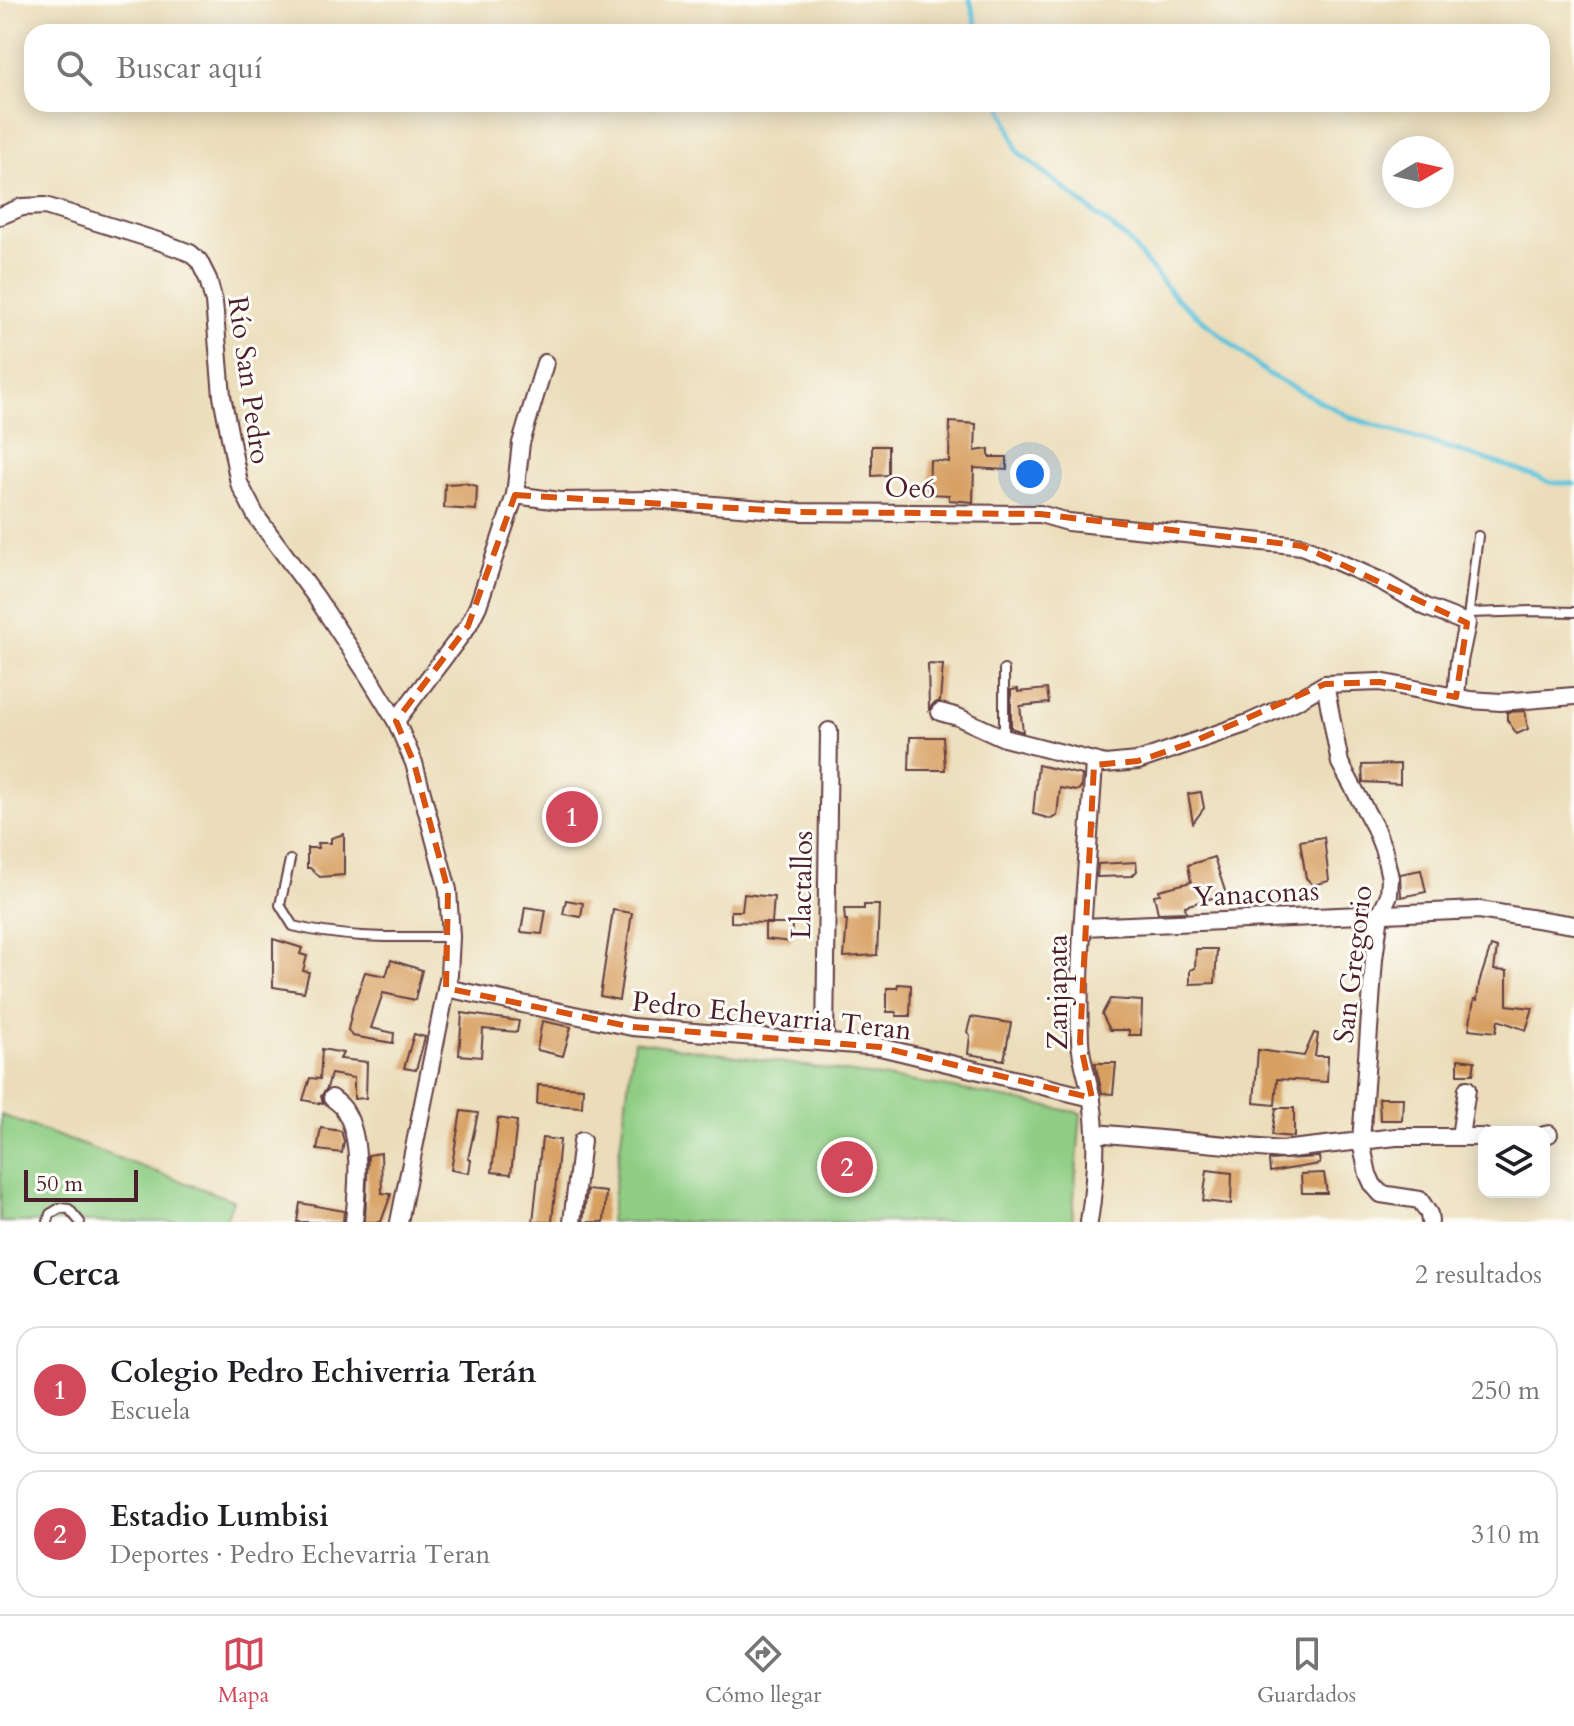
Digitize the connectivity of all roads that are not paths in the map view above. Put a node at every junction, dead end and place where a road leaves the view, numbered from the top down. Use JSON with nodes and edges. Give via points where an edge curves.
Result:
{"nodes":[{"id":1,"x":0,"y":216,"type":"edge"},
{"id":2,"x":545,"y":363,"type":"dead end"},
{"id":3,"x":515,"y":495,"type":"junction"},
{"id":4,"x":1478,"y":536,"type":"dead end"},
{"id":5,"x":1574,"y":612,"type":"edge"},
{"id":6,"x":1468,"y":618,"type":"junction"},
{"id":7,"x":1004,"y":670,"type":"dead end"},
{"id":8,"x":1325,"y":684,"type":"junction"},
{"id":9,"x":1574,"y":696,"type":"edge"},
{"id":10,"x":1456,"y":697,"type":"junction"},
{"id":11,"x":940,"y":712,"type":"dead end"},
{"id":12,"x":396,"y":721,"type":"junction"},
{"id":13,"x":829,"y":731,"type":"dead end"},
{"id":14,"x":1004,"y":738,"type":"junction"},
{"id":15,"x":1094,"y":762,"type":"junction"},
{"id":16,"x":290,"y":860,"type":"dead end"},
{"id":17,"x":1380,"y":914,"type":"junction"},
{"id":18,"x":1574,"y":925,"type":"edge"},
{"id":19,"x":1083,"y":927,"type":"junction"},
{"id":20,"x":451,"y":937,"type":"junction"},
{"id":21,"x":446,"y":988,"type":"junction"},
{"id":22,"x":825,"y":1041,"type":"junction"},
{"id":23,"x":1467,"y":1089,"type":"dead end"},
{"id":24,"x":332,"y":1098,"type":"dead end"},
{"id":25,"x":1092,"y":1098,"type":"junction"},
{"id":26,"x":1095,"y":1133,"type":"junction"},
{"id":27,"x":1460,"y":1137,"type":"junction"},
{"id":28,"x":1478,"y":1137,"type":"edge"},
{"id":29,"x":582,"y":1141,"type":"dead end"},
{"id":30,"x":1361,"y":1142,"type":"junction"},
{"id":31,"x":48,"y":1222,"type":"edge"},
{"id":32,"x":80,"y":1222,"type":"edge"},
{"id":33,"x":354,"y":1222,"type":"edge"},
{"id":34,"x":399,"y":1222,"type":"edge"},
{"id":35,"x":572,"y":1222,"type":"edge"},
{"id":36,"x":1089,"y":1222,"type":"edge"},
{"id":37,"x":1430,"y":1222,"type":"edge"}],
"edges":[{"from":1,"to":12,"type":"street","name":"Río San Pedro","via":[[22,207],[45,206],[161,242],[199,261],[214,302],[222,396],[239,483]]},
{"from":2,"to":3,"type":"street","via":[[521,443]]},
{"from":3,"to":6,"type":"street","name":"Oe6","via":[[800,512],[1040,514],[1068,522],[1302,546],[1426,607]]},
{"from":3,"to":12,"type":"street","via":[[468,626]]},
{"from":4,"to":6,"type":"lane"},
{"from":5,"to":6,"type":"lane"},
{"from":6,"to":10,"type":"street"},
{"from":7,"to":14,"type":"lane"},
{"from":8,"to":10,"type":"street","via":[[1380,682]]},
{"from":8,"to":15,"type":"street","via":[[1248,723],[1138,761]]},
{"from":8,"to":17,"type":"street","name":"San Gregorio","via":[[1340,763],[1384,851],[1389,895]]},
{"from":9,"to":10,"type":"street","via":[[1501,702]]},
{"from":11,"to":14,"type":"street"},
{"from":12,"to":20,"type":"street","via":[[414,763],[448,890]]},
{"from":13,"to":22,"type":"street","name":"Llactallos"},
{"from":14,"to":15,"type":"street"},
{"from":15,"to":19,"type":"street","name":"Zanjapata"},
{"from":16,"to":20,"type":"lane","via":[[280,905],[293,926],[363,936]]},
{"from":17,"to":18,"type":"street","name":"Yanaconas","via":[[1479,910]]},
{"from":17,"to":19,"type":"street","name":"Yanaconas"},
{"from":17,"to":30,"type":"street","name":"San Gregorio"},
{"from":19,"to":25,"type":"street","name":"Zanjapata","via":[[1080,1042]]},
{"from":20,"to":21,"type":"street"},
{"from":21,"to":22,"type":"street","name":"Pedro Echevarria Teran","via":[[632,1027]]},
{"from":21,"to":34,"type":"street"},
{"from":22,"to":25,"type":"street","name":"Pedro Echevarria Teran","via":[[880,1047]]},
{"from":23,"to":27,"type":"street"},
{"from":24,"to":33,"type":"street","via":[[345,1110],[358,1163]]},
{"from":25,"to":26,"type":"street","name":"Zanjapata"},
{"from":26,"to":30,"type":"street","via":[[1282,1150]]},
{"from":26,"to":36,"type":"street","name":"Zanjapata"},
{"from":27,"to":28,"type":"street"},
{"from":27,"to":30,"type":"street"},
{"from":29,"to":35,"type":"street"},
{"from":30,"to":37,"type":"street","name":"San Gregorio","via":[[1373,1185],[1381,1194],[1420,1200]]},
{"from":31,"to":32,"type":"lane","via":[[60,1208],[69,1209]]}]}
